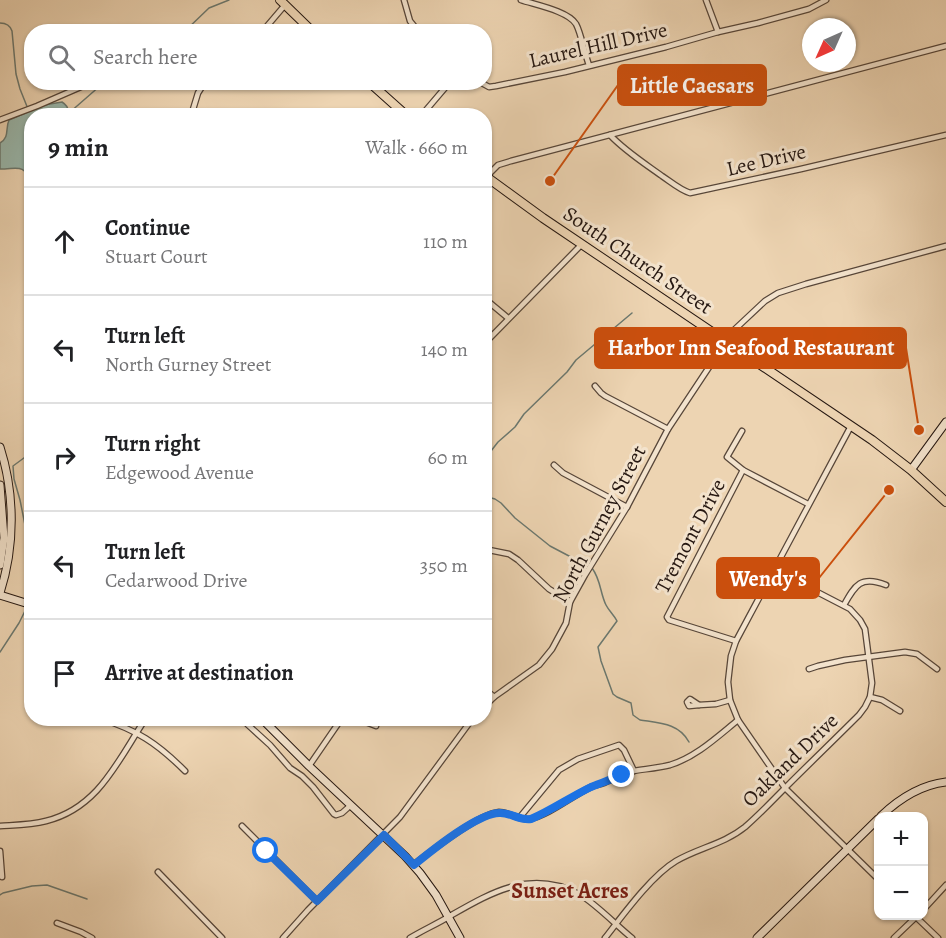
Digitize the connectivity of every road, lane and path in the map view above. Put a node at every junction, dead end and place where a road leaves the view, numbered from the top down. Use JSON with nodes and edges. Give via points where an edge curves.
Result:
{"nodes":[{"id":1,"x":404,"y":0,"type":"edge"},
{"id":2,"x":521,"y":0,"type":"edge"},
{"id":3,"x":706,"y":0,"type":"edge"},
{"id":4,"x":826,"y":0,"type":"edge"},
{"id":5,"x":282,"y":3,"type":"edge"},
{"id":6,"x":268,"y":24,"type":"edge"},
{"id":7,"x":304,"y":24,"type":"edge"},
{"id":8,"x":412,"y":24,"type":"edge"},
{"id":9,"x":718,"y":32,"type":"junction"},
{"id":10,"x":946,"y":46,"type":"edge"},
{"id":11,"x":589,"y":65,"type":"junction"},
{"id":12,"x":492,"y":87,"type":"edge"},
{"id":13,"x":73,"y":90,"type":"edge"},
{"id":14,"x":200,"y":90,"type":"edge"},
{"id":15,"x":378,"y":90,"type":"edge"},
{"id":16,"x":443,"y":90,"type":"edge"},
{"id":17,"x":30,"y":108,"type":"edge"},
{"id":18,"x":193,"y":108,"type":"edge"},
{"id":19,"x":398,"y":108,"type":"edge"},
{"id":20,"x":428,"y":108,"type":"edge"},
{"id":21,"x":24,"y":111,"type":"edge"},
{"id":22,"x":0,"y":120,"type":"edge"},
{"id":23,"x":610,"y":135,"type":"junction"},
{"id":24,"x":946,"y":135,"type":"edge"},
{"id":25,"x":492,"y":171,"type":"edge"},
{"id":26,"x":492,"y":182,"type":"edge"},
{"id":27,"x":582,"y":244,"type":"junction"},
{"id":28,"x":946,"y":246,"type":"edge"},
{"id":29,"x":492,"y":305,"type":"edge"},
{"id":30,"x":508,"y":318,"type":"junction"},
{"id":31,"x":492,"y":335,"type":"edge"},
{"id":32,"x":726,"y":340,"type":"junction"},
{"id":33,"x":596,"y":386,"type":"dead end"},
{"id":34,"x":946,"y":422,"type":"edge"},
{"id":35,"x":851,"y":426,"type":"junction"},
{"id":36,"x":669,"y":429,"type":"junction"},
{"id":37,"x":742,"y":430,"type":"dead end"},
{"id":38,"x":0,"y":447,"type":"edge"},
{"id":39,"x":554,"y":465,"type":"dead end"},
{"id":40,"x":743,"y":470,"type":"junction"},
{"id":41,"x":911,"y":470,"type":"junction"},
{"id":42,"x":0,"y":485,"type":"edge"},
{"id":43,"x":946,"y":502,"type":"edge"},
{"id":44,"x":808,"y":504,"type":"junction"},
{"id":45,"x":627,"y":507,"type":"junction"},
{"id":46,"x":492,"y":551,"type":"edge"},
{"id":47,"x":0,"y":565,"type":"edge"},
{"id":48,"x":774,"y":570,"type":"junction"},
{"id":49,"x":886,"y":585,"type":"dead end"},
{"id":50,"x":0,"y":594,"type":"edge"},
{"id":51,"x":24,"y":602,"type":"edge"},
{"id":52,"x":570,"y":602,"type":"junction"},
{"id":53,"x":844,"y":605,"type":"junction"},
{"id":54,"x":736,"y":641,"type":"junction"},
{"id":55,"x":868,"y":656,"type":"junction"},
{"id":56,"x":809,"y":669,"type":"dead end"},
{"id":57,"x":937,"y":669,"type":"dead end"},
{"id":58,"x":494,"y":697,"type":"edge"},
{"id":59,"x":870,"y":697,"type":"junction"},
{"id":60,"x":730,"y":700,"type":"junction"},
{"id":61,"x":699,"y":705,"type":"dead end"},
{"id":62,"x":900,"y":711,"type":"dead end"},
{"id":63,"x":738,"y":720,"type":"junction"},
{"id":64,"x":119,"y":726,"type":"edge"},
{"id":65,"x":141,"y":726,"type":"edge"},
{"id":66,"x":249,"y":726,"type":"edge"},
{"id":67,"x":269,"y":726,"type":"edge"},
{"id":68,"x":336,"y":726,"type":"edge"},
{"id":69,"x":467,"y":726,"type":"edge"},
{"id":70,"x":136,"y":733,"type":"junction"},
{"id":71,"x":309,"y":766,"type":"junction"},
{"id":72,"x":185,"y":771,"type":"dead end"},
{"id":73,"x":634,"y":771,"type":"junction"},
{"id":74,"x":946,"y":782,"type":"edge"},
{"id":75,"x":786,"y":788,"type":"junction"},
{"id":76,"x":351,"y":805,"type":"junction"},
{"id":77,"x":886,"y":812,"type":"edge"},
{"id":78,"x":520,"y":817,"type":"junction"},
{"id":79,"x":874,"y":824,"type":"edge"},
{"id":80,"x":0,"y":826,"type":"edge"},
{"id":81,"x":242,"y":826,"type":"dead end"},
{"id":82,"x":384,"y":835,"type":"junction"},
{"id":83,"x":848,"y":849,"type":"junction"},
{"id":84,"x":0,"y":851,"type":"edge"},
{"id":85,"x":414,"y":865,"type":"junction"},
{"id":86,"x":158,"y":872,"type":"dead end"},
{"id":87,"x":874,"y":874,"type":"edge"},
{"id":88,"x":2,"y":877,"type":"dead end"},
{"id":89,"x":946,"y":885,"type":"edge"},
{"id":90,"x":317,"y":901,"type":"junction"},
{"id":91,"x":928,"y":905,"type":"edge"},
{"id":92,"x":448,"y":917,"type":"junction"},
{"id":93,"x":912,"y":920,"type":"edge"},
{"id":94,"x":920,"y":920,"type":"edge"},
{"id":95,"x":57,"y":923,"type":"dead end"},
{"id":96,"x":616,"y":925,"type":"junction"},
{"id":97,"x":93,"y":938,"type":"edge"},
{"id":98,"x":222,"y":938,"type":"edge"},
{"id":99,"x":283,"y":938,"type":"edge"},
{"id":100,"x":410,"y":938,"type":"edge"},
{"id":101,"x":460,"y":938,"type":"edge"},
{"id":102,"x":605,"y":938,"type":"edge"},
{"id":103,"x":632,"y":938,"type":"edge"},
{"id":104,"x":758,"y":938,"type":"edge"},
{"id":105,"x":894,"y":938,"type":"edge"},
{"id":106,"x":938,"y":938,"type":"edge"}],
"edges":[{"from":1,"to":8,"type":"street"},
{"from":2,"to":11,"type":"street","via":[[573,19]]},
{"from":3,"to":9,"type":"street"},
{"from":4,"to":9,"type":"street","name":"Laurel Hill Drive","via":[[809,9]]},
{"from":5,"to":6,"type":"street"},
{"from":5,"to":7,"type":"main road"},
{"from":9,"to":11,"type":"street","name":"Laurel Hill Drive"},
{"from":10,"to":23,"type":"street"},
{"from":11,"to":12,"type":"street","name":"Laurel Hill Drive"},
{"from":13,"to":17,"type":"street"},
{"from":14,"to":18,"type":"street"},
{"from":15,"to":19,"type":"main road"},
{"from":16,"to":20,"type":"street"},
{"from":21,"to":22,"type":"street"},
{"from":23,"to":24,"type":"street","name":"Lee Drive","via":[[664,178],[690,193]]},
{"from":23,"to":25,"type":"street","via":[[498,165]]},
{"from":26,"to":27,"type":"main road","name":"South Church Street"},
{"from":27,"to":30,"type":"street"},
{"from":27,"to":32,"type":"main road","name":"South Church Street"},
{"from":28,"to":32,"type":"street","name":"North Gurney Street","via":[[778,293],[765,300]]},
{"from":29,"to":30,"type":"street"},
{"from":30,"to":31,"type":"street"},
{"from":32,"to":35,"type":"main road","name":"South Church Street"},
{"from":32,"to":36,"type":"street","name":"North Gurney Street"},
{"from":33,"to":36,"type":"street","via":[[605,396]]},
{"from":34,"to":41,"type":"street"},
{"from":35,"to":41,"type":"main road","name":"South Church Street"},
{"from":35,"to":44,"type":"street"},
{"from":36,"to":45,"type":"street","name":"North Gurney Street"},
{"from":37,"to":40,"type":"street","via":[[727,458]]},
{"from":38,"to":50,"type":"street","via":[[12,524]]},
{"from":39,"to":45,"type":"street"},
{"from":40,"to":44,"type":"street"},
{"from":40,"to":54,"type":"street","name":"Tremont Drive","via":[[667,617]]},
{"from":41,"to":43,"type":"main road","name":"South Church Street"},
{"from":42,"to":47,"type":"street","via":[[4,538]]},
{"from":44,"to":48,"type":"street"},
{"from":45,"to":52,"type":"street","name":"North Gurney Street"},
{"from":46,"to":52,"type":"street","via":[[509,554]]},
{"from":48,"to":53,"type":"street"},
{"from":48,"to":54,"type":"street"},
{"from":49,"to":53,"type":"street","via":[[861,583]]},
{"from":50,"to":51,"type":"street"},
{"from":52,"to":58,"type":"street","name":"North Gurney Street","via":[[566,623],[552,649],[531,671]]},
{"from":53,"to":55,"type":"street","via":[[865,629]]},
{"from":54,"to":60,"type":"street","via":[[729,670]]},
{"from":55,"to":56,"type":"street"},
{"from":55,"to":57,"type":"street","via":[[912,652]]},
{"from":55,"to":59,"type":"street","via":[[872,676]]},
{"from":59,"to":62,"type":"street"},
{"from":59,"to":75,"type":"street","name":"Oakland Drive","via":[[859,715]]},
{"from":60,"to":61,"type":"street"},
{"from":60,"to":63,"type":"street"},
{"from":63,"to":73,"type":"street","via":[[686,758]]},
{"from":63,"to":75,"type":"street"},
{"from":64,"to":70,"type":"street"},
{"from":65,"to":70,"type":"street"},
{"from":66,"to":76,"type":"street","via":[[313,787],[334,814]]},
{"from":67,"to":71,"type":"street"},
{"from":68,"to":71,"type":"street"},
{"from":69,"to":82,"type":"street"},
{"from":70,"to":72,"type":"street","via":[[164,750]]},
{"from":70,"to":80,"type":"street","via":[[105,782],[78,808],[45,822]]},
{"from":71,"to":76,"type":"street"},
{"from":73,"to":78,"type":"street","via":[[594,786],[535,817]]},
{"from":73,"to":78,"type":"street","via":[[619,745],[578,759],[559,770]]},
{"from":74,"to":77,"type":"street","via":[[909,794]]},
{"from":75,"to":83,"type":"street"},
{"from":75,"to":96,"type":"street","name":"Oakland Drive","via":[[743,828],[672,864]]},
{"from":76,"to":82,"type":"street"},
{"from":78,"to":85,"type":"street","via":[[503,812],[484,817]]},
{"from":79,"to":83,"type":"street"},
{"from":81,"to":90,"type":"street"},
{"from":82,"to":85,"type":"street"},
{"from":82,"to":90,"type":"street"},
{"from":83,"to":87,"type":"street"},
{"from":83,"to":104,"type":"street"},
{"from":84,"to":88,"type":"street"},
{"from":85,"to":92,"type":"street"},
{"from":86,"to":98,"type":"street"},
{"from":89,"to":91,"type":"street"},
{"from":90,"to":99,"type":"street"},
{"from":92,"to":96,"type":"street","via":[[492,893],[538,883],[560,886],[581,895]]},
{"from":92,"to":100,"type":"street"},
{"from":92,"to":101,"type":"street"},
{"from":93,"to":105,"type":"street"},
{"from":94,"to":106,"type":"street"},
{"from":95,"to":97,"type":"street"},
{"from":96,"to":102,"type":"street","name":"Oakland Drive"},
{"from":96,"to":103,"type":"street"}]}
